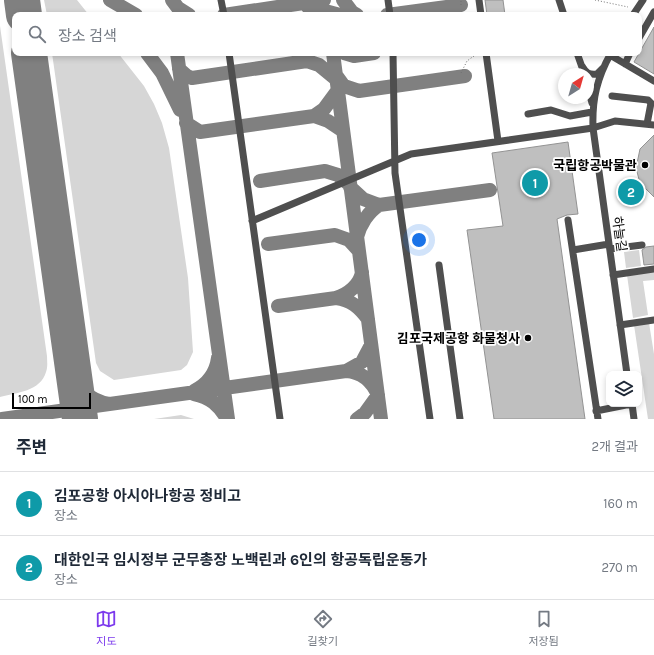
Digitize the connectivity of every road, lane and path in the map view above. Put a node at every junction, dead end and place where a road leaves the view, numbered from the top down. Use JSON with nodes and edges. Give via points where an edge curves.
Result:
{"nodes":[{"id":1,"x":221,"y":0,"type":"edge"},
{"id":2,"x":388,"y":0,"type":"edge"},
{"id":3,"x":461,"y":0,"type":"edge"},
{"id":4,"x":479,"y":0,"type":"edge"},
{"id":5,"x":559,"y":0,"type":"edge"},
{"id":6,"x":595,"y":0,"type":"edge"},
{"id":7,"x":640,"y":2,"type":"edge"},
{"id":8,"x":461,"y":5,"type":"dead end"},
{"id":9,"x":628,"y":7,"type":"dead end"},
{"id":10,"x":223,"y":12,"type":"edge"},
{"id":11,"x":390,"y":12,"type":"edge"},
{"id":12,"x":481,"y":12,"type":"edge"},
{"id":13,"x":563,"y":12,"type":"edge"},
{"id":14,"x":635,"y":12,"type":"edge"},
{"id":15,"x":654,"y":12,"type":"edge"},
{"id":16,"x":642,"y":33,"type":"edge"},
{"id":17,"x":229,"y":56,"type":"edge"},
{"id":18,"x":393,"y":56,"type":"edge"},
{"id":19,"x":474,"y":56,"type":"edge"},
{"id":20,"x":486,"y":56,"type":"edge"},
{"id":21,"x":578,"y":56,"type":"edge"},
{"id":22,"x":610,"y":56,"type":"edge"},
{"id":23,"x":614,"y":56,"type":"edge"},
{"id":24,"x":629,"y":56,"type":"edge"},
{"id":25,"x":625,"y":64,"type":"junction"},
{"id":26,"x":604,"y":65,"type":"junction"},
{"id":27,"x":582,"y":66,"type":"joint"},
{"id":28,"x":461,"y":72,"type":"dead end"},
{"id":29,"x":653,"y":81,"type":"edge"},
{"id":30,"x":612,"y":96,"type":"dead end"},
{"id":31,"x":652,"y":103,"type":"edge"},
{"id":32,"x":591,"y":104,"type":"edge"},
{"id":33,"x":592,"y":108,"type":"junction"},
{"id":34,"x":528,"y":114,"type":"dead end"},
{"id":35,"x":650,"y":124,"type":"edge"},
{"id":36,"x":593,"y":128,"type":"junction"},
{"id":37,"x":498,"y":141,"type":"junction"},
{"id":38,"x":395,"y":160,"type":"junction"},
{"id":39,"x":568,"y":220,"type":"dead end"},
{"id":40,"x":252,"y":221,"type":"junction"},
{"id":41,"x":642,"y":245,"type":"dead end"},
{"id":42,"x":609,"y":246,"type":"junction"},
{"id":43,"x":573,"y":250,"type":"junction"},
{"id":44,"x":439,"y":265,"type":"dead end"},
{"id":45,"x":654,"y":269,"type":"edge"},
{"id":46,"x":613,"y":275,"type":"junction"},
{"id":47,"x":654,"y":320,"type":"edge"},
{"id":48,"x":620,"y":325,"type":"junction"},
{"id":49,"x":627,"y":371,"type":"edge"},
{"id":50,"x":616,"y":407,"type":"edge"},
{"id":51,"x":632,"y":407,"type":"edge"},
{"id":52,"x":596,"y":411,"type":"junction"},
{"id":53,"x":280,"y":419,"type":"edge"},
{"id":54,"x":430,"y":419,"type":"edge"},
{"id":55,"x":460,"y":419,"type":"edge"},
{"id":56,"x":598,"y":419,"type":"edge"},
{"id":57,"x":634,"y":419,"type":"edge"}],
"edges":[{"from":1,"to":10,"type":"lane"},
{"from":2,"to":11,"type":"lane"},
{"from":3,"to":8,"type":"path"},
{"from":4,"to":12,"type":"lane"},
{"from":5,"to":13,"type":"lane"},
{"from":6,"to":9,"type":"path"},
{"from":7,"to":14,"type":"lane"},
{"from":15,"to":16,"type":"lane"},
{"from":17,"to":40,"type":"lane"},
{"from":18,"to":38,"type":"lane"},
{"from":19,"to":28,"type":"path","via":[[467,61]]},
{"from":20,"to":37,"type":"lane"},
{"from":21,"to":27,"type":"lane"},
{"from":22,"to":26,"type":"lane","name":"하늘길"},
{"from":23,"to":25,"type":"lane"},
{"from":24,"to":25,"type":"lane"},
{"from":25,"to":29,"type":"lane"},
{"from":26,"to":27,"type":"lane","via":[[597,74],[592,75],[586,73]]},
{"from":26,"to":33,"type":"lane","name":"하늘길"},
{"from":30,"to":31,"type":"lane","via":[[644,99]]},
{"from":31,"to":35,"type":"lane"},
{"from":32,"to":33,"type":"lane"},
{"from":33,"to":34,"type":"lane","via":[[570,116],[551,110]]},
{"from":33,"to":36,"type":"lane","name":"하늘길"},
{"from":35,"to":36,"type":"lane","via":[[615,121]]},
{"from":36,"to":37,"type":"lane"},
{"from":36,"to":42,"type":"lane","name":"하늘길"},
{"from":37,"to":38,"type":"lane","via":[[412,153]]},
{"from":38,"to":40,"type":"lane"},
{"from":38,"to":54,"type":"lane","via":[[398,202]]},
{"from":39,"to":43,"type":"lane"},
{"from":40,"to":53,"type":"lane"},
{"from":41,"to":42,"type":"lane"},
{"from":42,"to":43,"type":"lane"},
{"from":42,"to":46,"type":"lane","name":"하늘길"},
{"from":43,"to":52,"type":"lane"},
{"from":44,"to":55,"type":"lane"},
{"from":45,"to":46,"type":"lane"},
{"from":46,"to":48,"type":"lane","name":"하늘길"},
{"from":47,"to":48,"type":"lane"},
{"from":48,"to":49,"type":"lane","name":"하늘길"},
{"from":50,"to":52,"type":"lane"},
{"from":51,"to":57,"type":"lane"},
{"from":52,"to":56,"type":"lane"}]}
